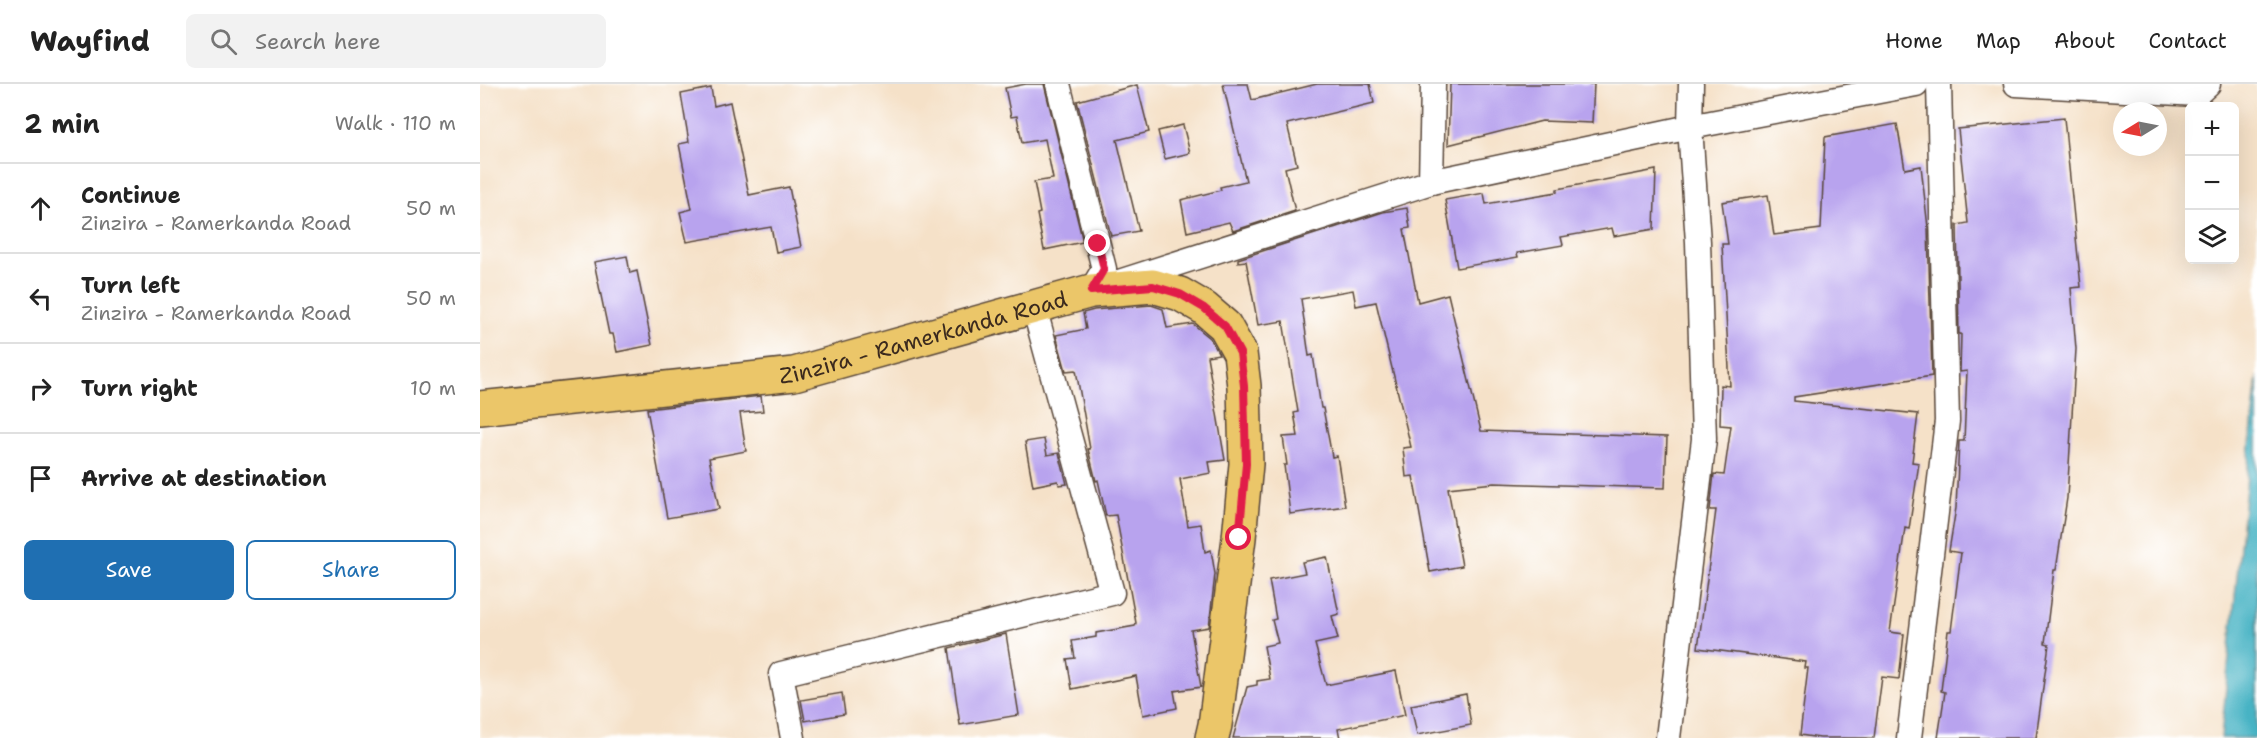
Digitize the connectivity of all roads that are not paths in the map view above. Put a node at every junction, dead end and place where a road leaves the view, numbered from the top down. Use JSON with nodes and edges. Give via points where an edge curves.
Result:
{"nodes":[{"id":1,"x":1058,"y":84,"type":"edge"},
{"id":2,"x":1433,"y":84,"type":"edge"},
{"id":3,"x":1691,"y":84,"type":"edge"},
{"id":4,"x":1916,"y":84,"type":"edge"},
{"id":5,"x":1939,"y":84,"type":"edge"},
{"id":6,"x":2016,"y":84,"type":"edge"},
{"id":7,"x":2208,"y":84,"type":"edge"},
{"id":8,"x":1690,"y":127,"type":"junction"},
{"id":9,"x":1431,"y":182,"type":"junction"},
{"id":10,"x":1091,"y":291,"type":"junction"},
{"id":11,"x":1034,"y":307,"type":"junction"},
{"id":12,"x":480,"y":408,"type":"edge"},
{"id":13,"x":794,"y":738,"type":"edge"},
{"id":14,"x":1212,"y":738,"type":"edge"},
{"id":15,"x":1668,"y":738,"type":"edge"},
{"id":16,"x":1910,"y":738,"type":"edge"}],
"edges":[{"from":1,"to":10,"type":"street","via":[[1104,269]]},
{"from":2,"to":9,"type":"street"},
{"from":3,"to":8,"type":"street"},
{"from":4,"to":8,"type":"street"},
{"from":5,"to":16,"type":"street","via":[[1947,421]]},
{"from":6,"to":7,"type":"street","via":[[2197,94]]},
{"from":8,"to":9,"type":"street"},
{"from":8,"to":15,"type":"street","via":[[1704,439]]},
{"from":9,"to":10,"type":"street"},
{"from":10,"to":11,"type":"main road","name":"Zinzira - Ramerkanda Road"},
{"from":10,"to":14,"type":"main road","name":"Zinzira - Ramerkanda Road","via":[[1153,286],[1180,294],[1225,326],[1240,353],[1246,464]]},
{"from":11,"to":12,"type":"main road","name":"Zinzira - Ramerkanda Road","via":[[794,374]]},
{"from":11,"to":13,"type":"street","via":[[1112,593],[781,674]]}]}
